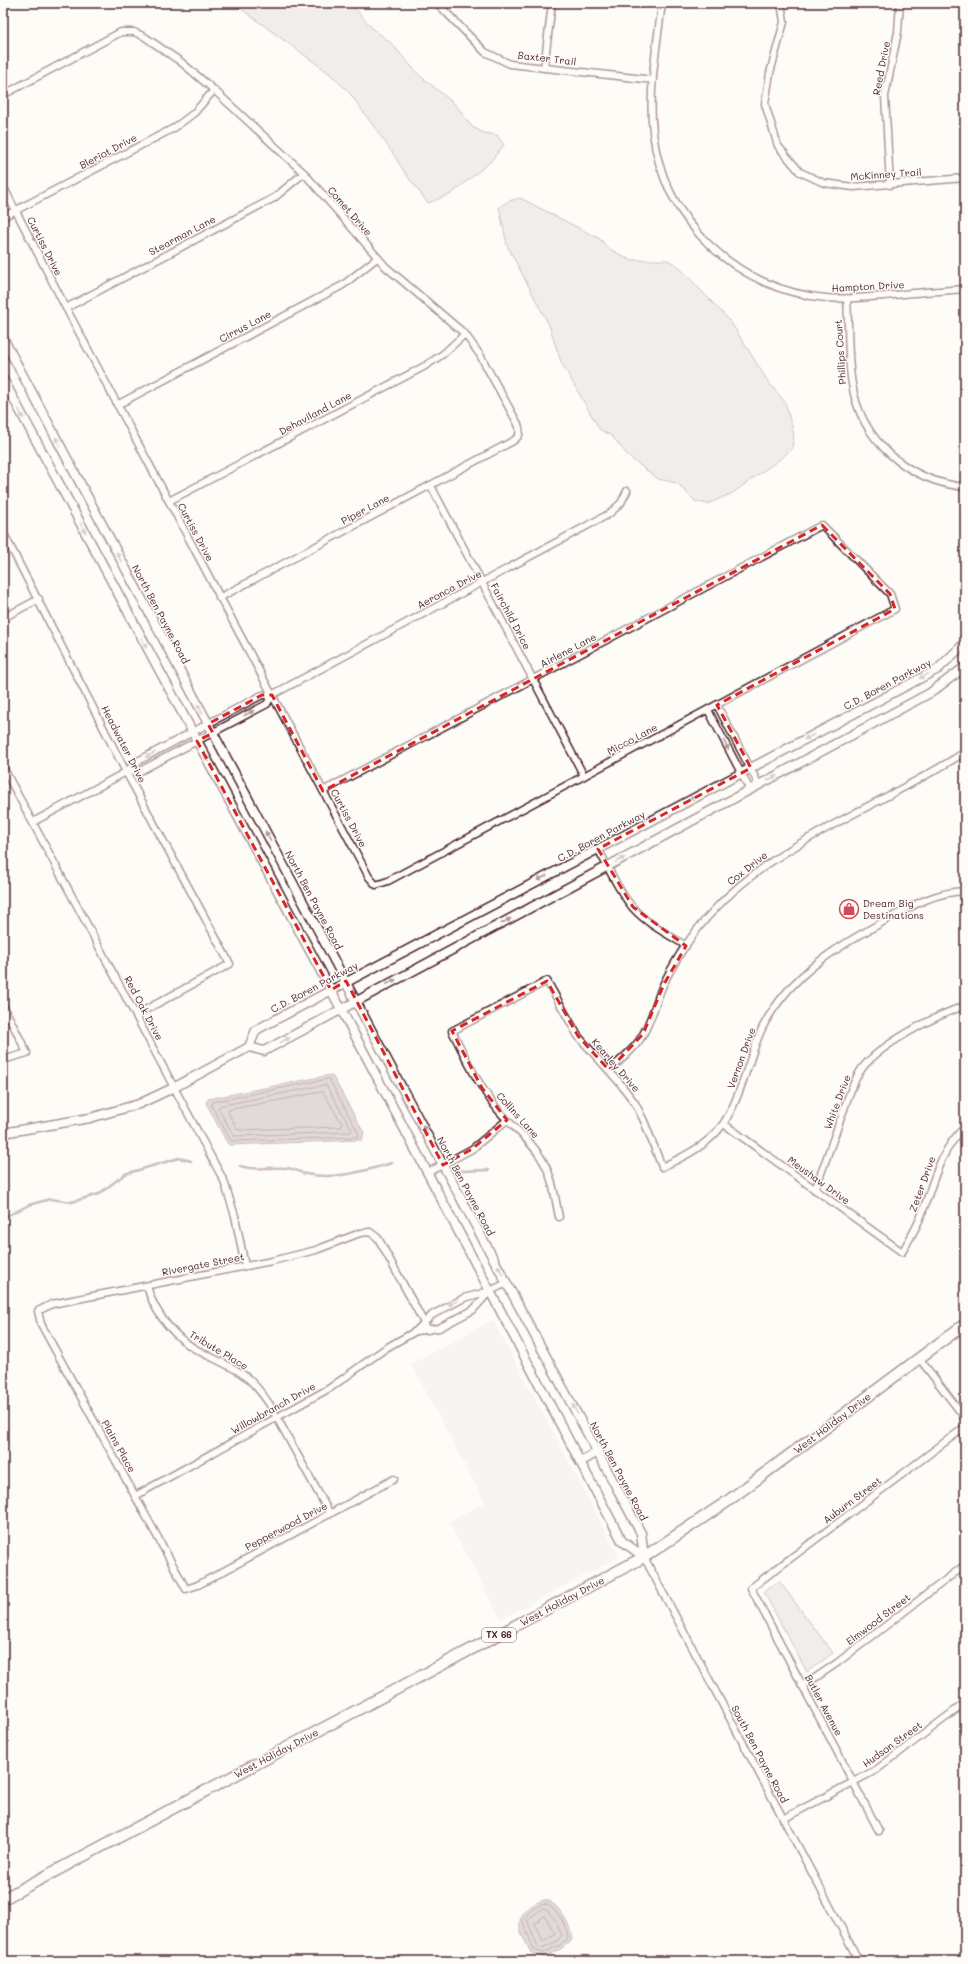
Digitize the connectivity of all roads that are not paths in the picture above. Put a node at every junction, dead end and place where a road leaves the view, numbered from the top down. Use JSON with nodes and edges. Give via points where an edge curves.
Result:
{"nodes":[{"id":1,"x":437,"y":3,"type":"edge"},
{"id":2,"x":552,"y":3,"type":"edge"},
{"id":3,"x":662,"y":3,"type":"edge"},
{"id":4,"x":781,"y":3,"type":"edge"},
{"id":5,"x":900,"y":3,"type":"edge"},
{"id":6,"x":544,"y":68,"type":"junction"},
{"id":7,"x":653,"y":80,"type":"junction"},
{"id":8,"x":214,"y":90,"type":"junction"},
{"id":9,"x":3,"y":95,"type":"edge"},
{"id":10,"x":304,"y":173,"type":"junction"},
{"id":11,"x":965,"y":178,"type":"edge"},
{"id":12,"x":890,"y":185,"type":"junction"},
{"id":13,"x":3,"y":186,"type":"edge"},
{"id":14,"x":16,"y":211,"type":"junction"},
{"id":15,"x":3,"y":217,"type":"edge"},
{"id":16,"x":377,"y":258,"type":"junction"},
{"id":17,"x":965,"y":289,"type":"edge"},
{"id":18,"x":847,"y":298,"type":"junction"},
{"id":19,"x":66,"y":308,"type":"junction"},
{"id":20,"x":466,"y":334,"type":"junction"},
{"id":21,"x":3,"y":338,"type":"edge"},
{"id":22,"x":3,"y":379,"type":"edge"},
{"id":23,"x":117,"y":405,"type":"junction"},
{"id":24,"x":519,"y":436,"type":"joint"},
{"id":25,"x":431,"y":486,"type":"junction"},
{"id":26,"x":965,"y":487,"type":"edge"},
{"id":27,"x":627,"y":491,"type":"dead end"},
{"id":28,"x":169,"y":501,"type":"junction"},
{"id":29,"x":3,"y":532,"type":"edge"},
{"id":30,"x":482,"y":582,"type":"junction"},
{"id":31,"x":219,"y":598,"type":"junction"},
{"id":32,"x":39,"y":599,"type":"junction"},
{"id":33,"x":895,"y":609,"type":"joint"},
{"id":34,"x":3,"y":618,"type":"edge"},
{"id":35,"x":965,"y":643,"type":"edge"},
{"id":36,"x":965,"y":667,"type":"edge"},
{"id":37,"x":533,"y":680,"type":"junction"},
{"id":38,"x":272,"y":695,"type":"junction"},
{"id":39,"x":717,"y":705,"type":"junction"},
{"id":40,"x":708,"y":710,"type":"junction"},
{"id":41,"x":208,"y":724,"type":"junction"},
{"id":42,"x":192,"y":732,"type":"junction"},
{"id":43,"x":213,"y":733,"type":"junction"},
{"id":44,"x":197,"y":741,"type":"junction"},
{"id":45,"x":965,"y":752,"type":"edge"},
{"id":46,"x":3,"y":767,"type":"edge"},
{"id":47,"x":750,"y":768,"type":"junction"},
{"id":48,"x":126,"y":772,"type":"junction"},
{"id":49,"x":741,"y":773,"type":"junction"},
{"id":50,"x":584,"y":776,"type":"junction"},
{"id":51,"x":759,"y":785,"type":"junction"},
{"id":52,"x":750,"y":790,"type":"junction"},
{"id":53,"x":323,"y":791,"type":"junction"},
{"id":54,"x":33,"y":822,"type":"junction"},
{"id":55,"x":598,"y":849,"type":"junction"},
{"id":56,"x":608,"y":867,"type":"junction"},
{"id":57,"x":376,"y":885,"type":"joint"},
{"id":58,"x":965,"y":891,"type":"edge"},
{"id":59,"x":686,"y":946,"type":"junction"},
{"id":60,"x":346,"y":981,"type":"junction"},
{"id":61,"x":546,"y":981,"type":"joint"},
{"id":62,"x":331,"y":990,"type":"junction"},
{"id":63,"x":357,"y":1001,"type":"junction"},
{"id":64,"x":3,"y":1005,"type":"edge"},
{"id":65,"x":965,"y":1006,"type":"edge"},
{"id":66,"x":341,"y":1009,"type":"junction"},
{"id":67,"x":136,"y":1015,"type":"junction"},
{"id":68,"x":249,"y":1047,"type":"junction"},
{"id":69,"x":3,"y":1060,"type":"edge"},
{"id":70,"x":609,"y":1070,"type":"junction"},
{"id":71,"x":175,"y":1087,"type":"junction"},
{"id":72,"x":507,"y":1120,"type":"junction"},
{"id":73,"x":724,"y":1124,"type":"junction"},
{"id":74,"x":965,"y":1127,"type":"edge"},
{"id":75,"x":3,"y":1133,"type":"edge"},
{"id":76,"x":443,"y":1165,"type":"junction"},
{"id":77,"x":662,"y":1167,"type":"joint"},
{"id":78,"x":427,"y":1172,"type":"junction"},
{"id":79,"x":815,"y":1190,"type":"junction"},
{"id":80,"x":559,"y":1217,"type":"dead end"},
{"id":81,"x":902,"y":1252,"type":"joint"},
{"id":82,"x":245,"y":1266,"type":"junction"},
{"id":83,"x":507,"y":1283,"type":"junction"},
{"id":84,"x":147,"y":1286,"type":"junction"},
{"id":85,"x":490,"y":1291,"type":"junction"},
{"id":86,"x":38,"y":1311,"type":"joint"},
{"id":87,"x":424,"y":1322,"type":"junction"},
{"id":88,"x":965,"y":1324,"type":"edge"},
{"id":89,"x":428,"y":1330,"type":"junction"},
{"id":90,"x":416,"y":1331,"type":"junction"},
{"id":91,"x":919,"y":1358,"type":"junction"},
{"id":92,"x":277,"y":1417,"type":"junction"},
{"id":93,"x":965,"y":1418,"type":"edge"},
{"id":94,"x":965,"y":1427,"type":"edge"},
{"id":95,"x":598,"y":1452,"type":"junction"},
{"id":96,"x":580,"y":1462,"type":"junction"},
{"id":97,"x":394,"y":1479,"type":"dead end"},
{"id":98,"x":135,"y":1496,"type":"junction"},
{"id":99,"x":330,"y":1514,"type":"junction"},
{"id":100,"x":644,"y":1557,"type":"junction"},
{"id":101,"x":965,"y":1565,"type":"edge"},
{"id":102,"x":751,"y":1588,"type":"joint"},
{"id":103,"x":186,"y":1589,"type":"joint"},
{"id":104,"x":801,"y":1685,"type":"junction"},
{"id":105,"x":965,"y":1703,"type":"edge"},
{"id":106,"x":853,"y":1782,"type":"junction"},
{"id":107,"x":784,"y":1819,"type":"junction"},
{"id":108,"x":879,"y":1831,"type":"dead end"},
{"id":109,"x":3,"y":1899,"type":"edge"},
{"id":110,"x":859,"y":1961,"type":"edge"}],
"edges":[{"from":1,"to":6,"type":"street","name":"Baxter Trail","via":[[485,52],[510,64]]},
{"from":2,"to":6,"type":"street"},
{"from":3,"to":7,"type":"street","name":"Hampton Drive"},
{"from":4,"to":12,"type":"street","name":"McKinney Trail","via":[[784,22],[770,73],[765,104],[778,146],[800,172],[824,183],[853,188]]},
{"from":5,"to":12,"type":"street","name":"Reed Drive","via":[[898,32],[885,96]]},
{"from":6,"to":7,"type":"street","name":"Baxter Trail"},
{"from":7,"to":18,"type":"street","name":"Hampton Drive","via":[[652,125],[658,161],[675,202],[700,237],[735,267],[766,283],[811,296]]},
{"from":8,"to":9,"type":"street","name":"Comet Drive","via":[[162,48],[145,37],[128,31],[115,35]]},
{"from":8,"to":10,"type":"street","name":"Comet Drive"},
{"from":8,"to":14,"type":"street","name":"Bleriot Drive","via":[[194,113],[179,124]]},
{"from":10,"to":16,"type":"street","name":"Comet Drive"},
{"from":10,"to":19,"type":"street","name":"Stearman Lane","via":[[274,198]]},
{"from":11,"to":12,"type":"street","name":"McKinney Trail"},
{"from":13,"to":14,"type":"street","name":"Curtiss Drive"},
{"from":14,"to":15,"type":"street","name":"Bleriot Drive"},
{"from":14,"to":19,"type":"street","name":"Curtiss Drive"},
{"from":16,"to":20,"type":"street","name":"Comet Drive"},
{"from":16,"to":23,"type":"street","name":"Cirrus Lane","via":[[343,285]]},
{"from":17,"to":18,"type":"street","name":"Hampton Drive"},
{"from":18,"to":26,"type":"street","name":"Phillips Court","via":[[852,385],[860,412],[870,432],[893,457],[913,471],[933,480]]},
{"from":19,"to":23,"type":"street","name":"Curtiss Drive"},
{"from":20,"to":24,"type":"street","name":"Comet Drive","via":[[480,354],[518,424]]},
{"from":20,"to":28,"type":"street","name":"Dehaviland Lane","via":[[425,366]]},
{"from":41,"to":21,"type":"street","name":"North Ben Payne Road","one_way":true},
{"from":22,"to":42,"type":"street","one_way":true},
{"from":23,"to":28,"type":"street","name":"Curtiss Drive"},
{"from":24,"to":25,"type":"street","name":"Piper Lane"},
{"from":25,"to":30,"type":"street","name":"Fairchild Drice"},
{"from":25,"to":31,"type":"street","name":"Piper Lane"},
{"from":27,"to":30,"type":"street","name":"Aeronca Drive","via":[[621,503],[609,514]]},
{"from":28,"to":31,"type":"street","name":"Curtiss Drive"},
{"from":29,"to":32,"type":"street","name":"Headwater Drive"},
{"from":30,"to":37,"type":"street","name":"Fairchild Drice"},
{"from":30,"to":38,"type":"street","name":"Aeronca Drive"},
{"from":31,"to":38,"type":"street","name":"Curtiss Drive"},
{"from":32,"to":34,"type":"street"},
{"from":32,"to":48,"type":"street","name":"Headwater Drive"},
{"from":33,"to":37,"type":"street","name":"Airlene Lane","via":[[890,594],[822,525]]},
{"from":33,"to":39,"type":"street","name":"Micco Lane"},
{"from":35,"to":47,"type":"street","name":"C.D. Boren Parkway","one_way":true,"via":[[938,668]]},
{"from":51,"to":36,"type":"street","one_way":true,"via":[[930,693]]},
{"from":37,"to":50,"type":"street","name":"Fairchild Drice"},
{"from":37,"to":53,"type":"street","name":"Airlene Lane"},
{"from":38,"to":41,"type":"street","name":"Aeronca Drive","via":[[262,695]]},
{"from":43,"to":38,"type":"street","name":"Aeronca Drive","one_way":true,"via":[[267,704]]},
{"from":38,"to":53,"type":"street","name":"Curtiss Drive"},
{"from":39,"to":40,"type":"street","name":"Micco Lane"},
{"from":39,"to":47,"type":"street"},
{"from":40,"to":49,"type":"street","one_way":true},
{"from":40,"to":50,"type":"street","name":"Micco Lane"},
{"from":41,"to":42,"type":"street","name":"Aeronca Drive"},
{"from":41,"to":43,"type":"street","name":"North Ben Payne Road"},
{"from":42,"to":44,"type":"street"},
{"from":42,"to":48,"type":"street","name":"Aeronca Drive","one_way":true,"via":[[136,762]]},
{"from":43,"to":44,"type":"street","name":"Aeronca Drive"},
{"from":60,"to":43,"type":"street","name":"North Ben Payne Road","one_way":true},
{"from":44,"to":48,"type":"street","name":"Aeronca Drive","via":[[140,771]]},
{"from":44,"to":62,"type":"street","one_way":true},
{"from":45,"to":59,"type":"street","name":"Cox Drive","via":[[766,865],[715,908]]},
{"from":46,"to":54,"type":"street","name":"Red Oak Drive"},
{"from":47,"to":49,"type":"street","name":"C.D. Boren Parkway"},
{"from":47,"to":51,"type":"street"},
{"from":48,"to":54,"type":"street","name":"Aeronca Drive"},
{"from":48,"to":67,"type":"street","name":"Headwater Drive","via":[[230,964]]},
{"from":49,"to":52,"type":"street"},
{"from":49,"to":55,"type":"street","name":"C.D. Boren Parkway","one_way":true},
{"from":50,"to":57,"type":"street","name":"Micco Lane","via":[[388,881]]},
{"from":51,"to":52,"type":"street"},
{"from":56,"to":52,"type":"street","one_way":true},
{"from":53,"to":57,"type":"street","name":"Curtiss Drive","via":[[369,877]]},
{"from":54,"to":67,"type":"street","name":"Red Oak Drive"},
{"from":55,"to":56,"type":"street"},
{"from":55,"to":60,"type":"street","name":"C.D. Boren Parkway","one_way":true},
{"from":56,"to":59,"type":"street","via":[[633,907]]},
{"from":63,"to":56,"type":"street","one_way":true},
{"from":58,"to":73,"type":"street","name":"Vernon Drive","via":[[938,895],[918,903],[840,945],[797,980],[779,1000],[761,1031],[736,1103]]},
{"from":59,"to":70,"type":"street","name":"Cox Drive","via":[[664,984],[639,1041]]},
{"from":60,"to":62,"type":"street","name":"C.D. Boren Parkway"},
{"from":60,"to":63,"type":"street","name":"North Ben Payne Road"},
{"from":61,"to":70,"type":"street","name":"Kearley Drive","via":[[578,1036]]},
{"from":61,"to":72,"type":"street","name":"Collins Lane","via":[[452,1031],[482,1088]]},
{"from":62,"to":66,"type":"street"},
{"from":62,"to":68,"type":"street","name":"C.D. Boren Parkway","via":[[256,1030]]},
{"from":63,"to":66,"type":"street"},
{"from":76,"to":63,"type":"street","name":"North Ben Payne Road","one_way":true},
{"from":64,"to":69,"type":"street","via":[[27,1053]]},
{"from":65,"to":79,"type":"street","name":"White Drive","via":[[948,1012],[892,1042],[862,1068],[852,1088]]},
{"from":68,"to":66,"type":"street","one_way":true,"via":[[264,1051]]},
{"from":66,"to":78,"type":"street"},
{"from":67,"to":71,"type":"street","name":"Red Oak Drive"},
{"from":68,"to":71,"type":"street"},
{"from":70,"to":77,"type":"street","name":"Kearley Drive","via":[[638,1107]]},
{"from":71,"to":75,"type":"street","via":[[125,1109],[90,1118]]},
{"from":71,"to":82,"type":"street","name":"Red Oak Drive","via":[[224,1181],[235,1216]]},
{"from":72,"to":76,"type":"street","via":[[472,1149]]},
{"from":72,"to":80,"type":"street","name":"Collins Lane","via":[[543,1161],[552,1184]]},
{"from":73,"to":77,"type":"street","name":"Vernon Drive","via":[[698,1148]]},
{"from":73,"to":79,"type":"street","name":"Meushaw Drive"},
{"from":74,"to":81,"type":"street","name":"Zeter Drive","via":[[944,1153],[920,1217]]},
{"from":76,"to":78,"type":"street"},
{"from":83,"to":76,"type":"street","name":"North Ben Payne Road","one_way":true},
{"from":78,"to":85,"type":"street"},
{"from":79,"to":81,"type":"street","name":"Meushaw Drive"},
{"from":82,"to":84,"type":"street","name":"Rivergate Street"},
{"from":82,"to":87,"type":"street","name":"Rivergate Street","via":[[316,1250],[360,1233],[370,1232],[378,1238]]},
{"from":83,"to":85,"type":"street","name":"Willowbranch Drive"},
{"from":95,"to":83,"type":"street","name":"North Ben Payne Road","one_way":true},
{"from":84,"to":86,"type":"street","name":"Rivergate Street","via":[[52,1304]]},
{"from":84,"to":92,"type":"street","name":"Tribute Place","via":[[156,1308],[179,1337],[190,1346],[242,1374],[262,1393]]},
{"from":85,"to":87,"type":"street","name":"Willowbranch Drive","one_way":true,"via":[[464,1298]]},
{"from":85,"to":89,"type":"street","name":"Willowbranch Drive","via":[[473,1310],[439,1328]]},
{"from":85,"to":96,"type":"street"},
{"from":86,"to":98,"type":"street","name":"Plains Place","via":[[41,1324]]},
{"from":87,"to":89,"type":"street"},
{"from":87,"to":90,"type":"street","name":"Willowbranch Drive"},
{"from":88,"to":91,"type":"main road","name":"West Holiday Drive","number":"TX 66"},
{"from":89,"to":90,"type":"street","name":"Willowbranch Drive"},
{"from":90,"to":92,"type":"street","name":"Willowbranch Drive","via":[[386,1348],[330,1388]]},
{"from":91,"to":93,"type":"street"},
{"from":91,"to":100,"type":"main road","name":"West Holiday Drive","number":"TX 66","via":[[714,1511]]},
{"from":92,"to":98,"type":"street","name":"Willowbranch Drive"},
{"from":92,"to":99,"type":"street","name":"Tribute Place"},
{"from":94,"to":102,"type":"street","name":"Auburn Street"},
{"from":95,"to":96,"type":"street"},
{"from":95,"to":100,"type":"street","name":"North Ben Payne Road","via":[[641,1533]]},
{"from":96,"to":100,"type":"street","via":[[622,1541]]},
{"from":97,"to":99,"type":"street","name":"Pepperwood Drive"},
{"from":98,"to":103,"type":"street","name":"Plains Place"},
{"from":99,"to":103,"type":"street","name":"Pepperwood Drive"},
{"from":100,"to":107,"type":"street","name":"South Ben Payne Road"},
{"from":100,"to":109,"type":"main road","name":"West Holiday Drive","number":"TX 66"},
{"from":101,"to":104,"type":"street","name":"Elmwood Street","via":[[837,1663]]},
{"from":102,"to":104,"type":"street","name":"Butler Avenue"},
{"from":104,"to":106,"type":"street","name":"Butler Avenue"},
{"from":105,"to":106,"type":"street","name":"Hudson Street","via":[[876,1770]]},
{"from":106,"to":107,"type":"street","name":"Hudson Street"},
{"from":106,"to":108,"type":"street","name":"Butler Avenue"},
{"from":107,"to":110,"type":"street","name":"South Ben Payne Road"}]}
